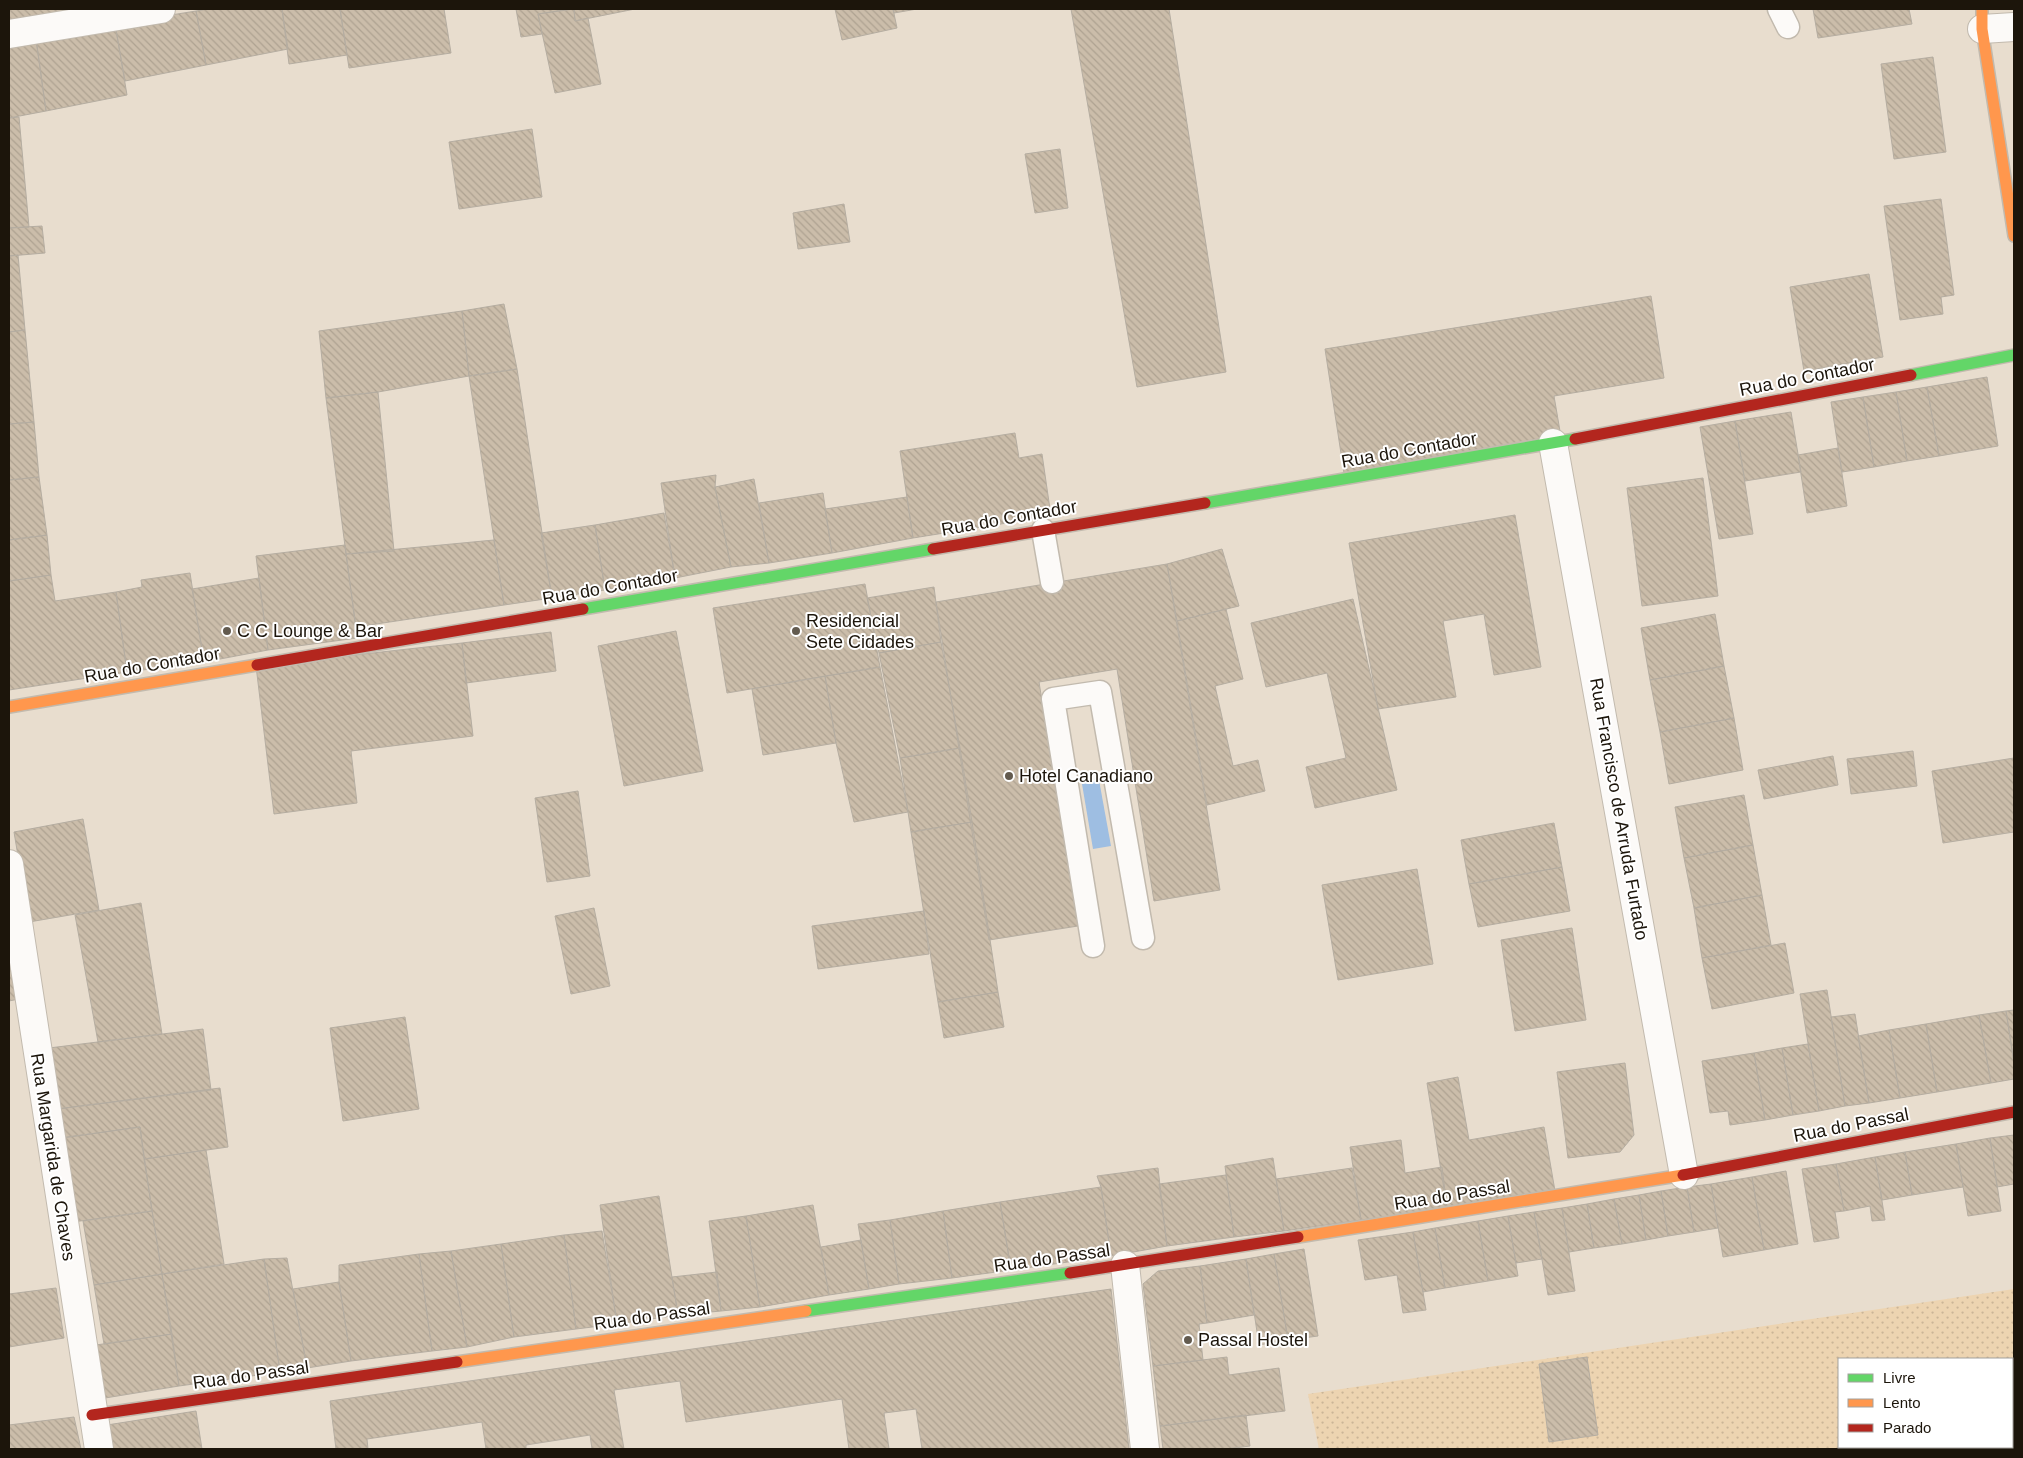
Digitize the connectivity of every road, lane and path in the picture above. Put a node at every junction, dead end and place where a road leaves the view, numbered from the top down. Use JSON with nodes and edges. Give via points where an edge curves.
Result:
{"nodes":[{"id":1,"x":161,"y":9,"type":"edge"},
{"id":2,"x":1982,"y":19,"type":"edge"},
{"id":3,"x":2014,"y":26,"type":"edge"},
{"id":4,"x":9,"y":34,"type":"edge"},
{"id":5,"x":2014,"y":236,"type":"edge"},
{"id":6,"x":2014,"y":355,"type":"edge"},
{"id":7,"x":1553,"y":443,"type":"junction"},
{"id":8,"x":1043,"y":530,"type":"junction"},
{"id":9,"x":1052,"y":582,"type":"dead end"},
{"id":10,"x":9,"y":707,"type":"edge"},
{"id":11,"x":9,"y":864,"type":"edge"},
{"id":12,"x":1143,"y":938,"type":"dead end"},
{"id":13,"x":1093,"y":946,"type":"dead end"},
{"id":14,"x":2014,"y":1112,"type":"edge"},
{"id":15,"x":1684,"y":1175,"type":"junction"},
{"id":16,"x":1125,"y":1265,"type":"junction"},
{"id":17,"x":92,"y":1415,"type":"junction"},
{"id":18,"x":99,"y":1449,"type":"edge"},
{"id":19,"x":1145,"y":1449,"type":"edge"}],
"edges":[{"from":1,"to":4,"type":"street"},
{"from":2,"to":3,"type":"street"},
{"from":2,"to":5,"type":"street"},
{"from":6,"to":7,"type":"street","name":"Rua do Contador"},
{"from":7,"to":8,"type":"street","name":"Rua do Contador"},
{"from":7,"to":15,"type":"street","name":"Rua Francisco de Arruda Furtado"},
{"from":8,"to":9,"type":"lane"},
{"from":8,"to":10,"type":"street","name":"Rua do Contador"},
{"from":11,"to":17,"type":"street","name":"Rua Margarida de Chaves"},
{"from":12,"to":13,"type":"lane","via":[[1100,692],[1070,686],[1053,699]]},
{"from":14,"to":15,"type":"street","name":"Rua do Passal"},
{"from":15,"to":16,"type":"street","name":"Rua do Passal"},
{"from":16,"to":17,"type":"street","name":"Rua do Passal"},
{"from":16,"to":19,"type":"street"},
{"from":17,"to":18,"type":"street","name":"Rua Margarida de Chaves"}]}
